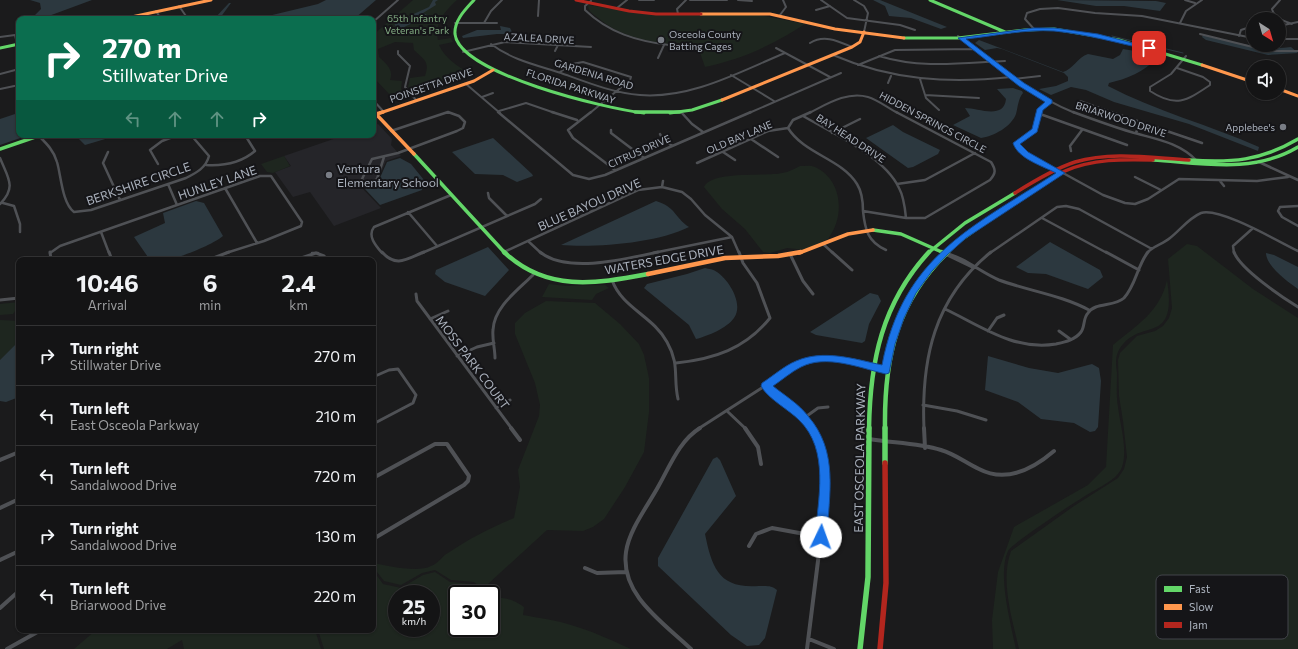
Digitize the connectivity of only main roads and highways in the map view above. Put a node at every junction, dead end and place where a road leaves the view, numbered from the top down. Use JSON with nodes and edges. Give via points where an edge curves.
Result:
{"nodes":[{"id":1,"x":211,"y":0,"type":"edge"},
{"id":2,"x":474,"y":0,"type":"edge"},
{"id":3,"x":576,"y":0,"type":"edge"},
{"id":4,"x":930,"y":0,"type":"edge"},
{"id":5,"x":589,"y":1,"type":"edge"},
{"id":6,"x":135,"y":16,"type":"edge"},
{"id":7,"x":1004,"y":32,"type":"junction"},
{"id":8,"x":864,"y":33,"type":"junction"},
{"id":9,"x":16,"y":44,"type":"edge"},
{"id":10,"x":0,"y":48,"type":"edge"},
{"id":11,"x":494,"y":70,"type":"junction"},
{"id":12,"x":1246,"y":78,"type":"edge"},
{"id":13,"x":1286,"y":92,"type":"edge"},
{"id":14,"x":1286,"y":95,"type":"edge"},
{"id":15,"x":1298,"y":96,"type":"edge"},
{"id":16,"x":1298,"y":99,"type":"edge"},
{"id":17,"x":376,"y":113,"type":"edge"},
{"id":18,"x":376,"y":116,"type":"edge"},
{"id":19,"x":34,"y":138,"type":"edge"},
{"id":20,"x":1297,"y":142,"type":"edge"},
{"id":21,"x":1298,"y":147,"type":"edge"},
{"id":22,"x":0,"y":149,"type":"edge"},
{"id":23,"x":1277,"y":152,"type":"junction"},
{"id":24,"x":1198,"y":162,"type":"junction"},
{"id":25,"x":1258,"y":162,"type":"junction"},
{"id":26,"x":933,"y":248,"type":"junction"},
{"id":27,"x":944,"y":253,"type":"junction"},
{"id":28,"x":860,"y":649,"type":"edge"},
{"id":29,"x":880,"y":649,"type":"edge"}],
"edges":[{"from":1,"to":6,"type":"main road"},
{"from":2,"to":11,"type":"main road","name":"FLORIDA PARKWAY","via":[[461,13],[456,24],[456,40],[474,61]]},
{"from":3,"to":5,"type":"main road"},
{"from":4,"to":7,"type":"main road"},
{"from":5,"to":8,"type":"main road","via":[[644,12],[750,12],[781,15],[835,29]]},
{"from":7,"to":8,"type":"main road","via":[[959,37],[913,38]]},
{"from":7,"to":12,"type":"main road","via":[[1033,28],[1078,32],[1185,57]]},
{"from":8,"to":11,"type":"main road","name":"FLORIDA PARKWAY","via":[[860,42],[852,47],[711,105],[681,112],[634,113],[597,105]]},
{"from":9,"to":10,"type":"main road"},
{"from":11,"to":17,"type":"main road","name":"POINSETTA DRIVE","via":[[466,84]]},
{"from":13,"to":15,"type":"main road"},
{"from":14,"to":16,"type":"main road"},
{"from":18,"to":26,"type":"main road","name":"WATERS EDGE DRIVE","via":[[521,268],[533,275],[552,280],[612,280],[715,258],[790,254],[813,248],[847,232],[867,230],[899,233]]},
{"from":19,"to":22,"type":"main road"},
{"from":20,"to":23,"type":"main road","name":"EAST OSCEOLA PARKWAY"},
{"from":21,"to":25,"type":"main road","name":"EAST OSCEOLA PARKWAY","via":[[1281,157]]},
{"from":23,"to":24,"type":"main road","name":"EAST OSCEOLA PARKWAY","via":[[1244,160]]},
{"from":23,"to":25,"type":"main road"},
{"from":24,"to":25,"type":"main road","name":"EAST OSCEOLA PARKWAY","via":[[1228,165]]},
{"from":24,"to":26,"type":"main road","name":"EAST OSCEOLA PARKWAY","via":[[1110,156],[1084,160],[1056,170],[960,226]]},
{"from":24,"to":27,"type":"main road","name":"EAST OSCEOLA PARKWAY","via":[[1119,160],[1087,164],[1062,173],[978,226]]},
{"from":26,"to":27,"type":"main road","name":"WATERS EDGE DRIVE"},
{"from":26,"to":28,"type":"main road","name":"EAST OSCEOLA PARKWAY","via":[[912,271],[891,305],[879,335],[872,367],[868,439],[868,578]]},
{"from":27,"to":29,"type":"main road","name":"EAST OSCEOLA PARKWAY","via":[[921,279],[905,306],[891,344],[886,370],[886,581]]}]}
